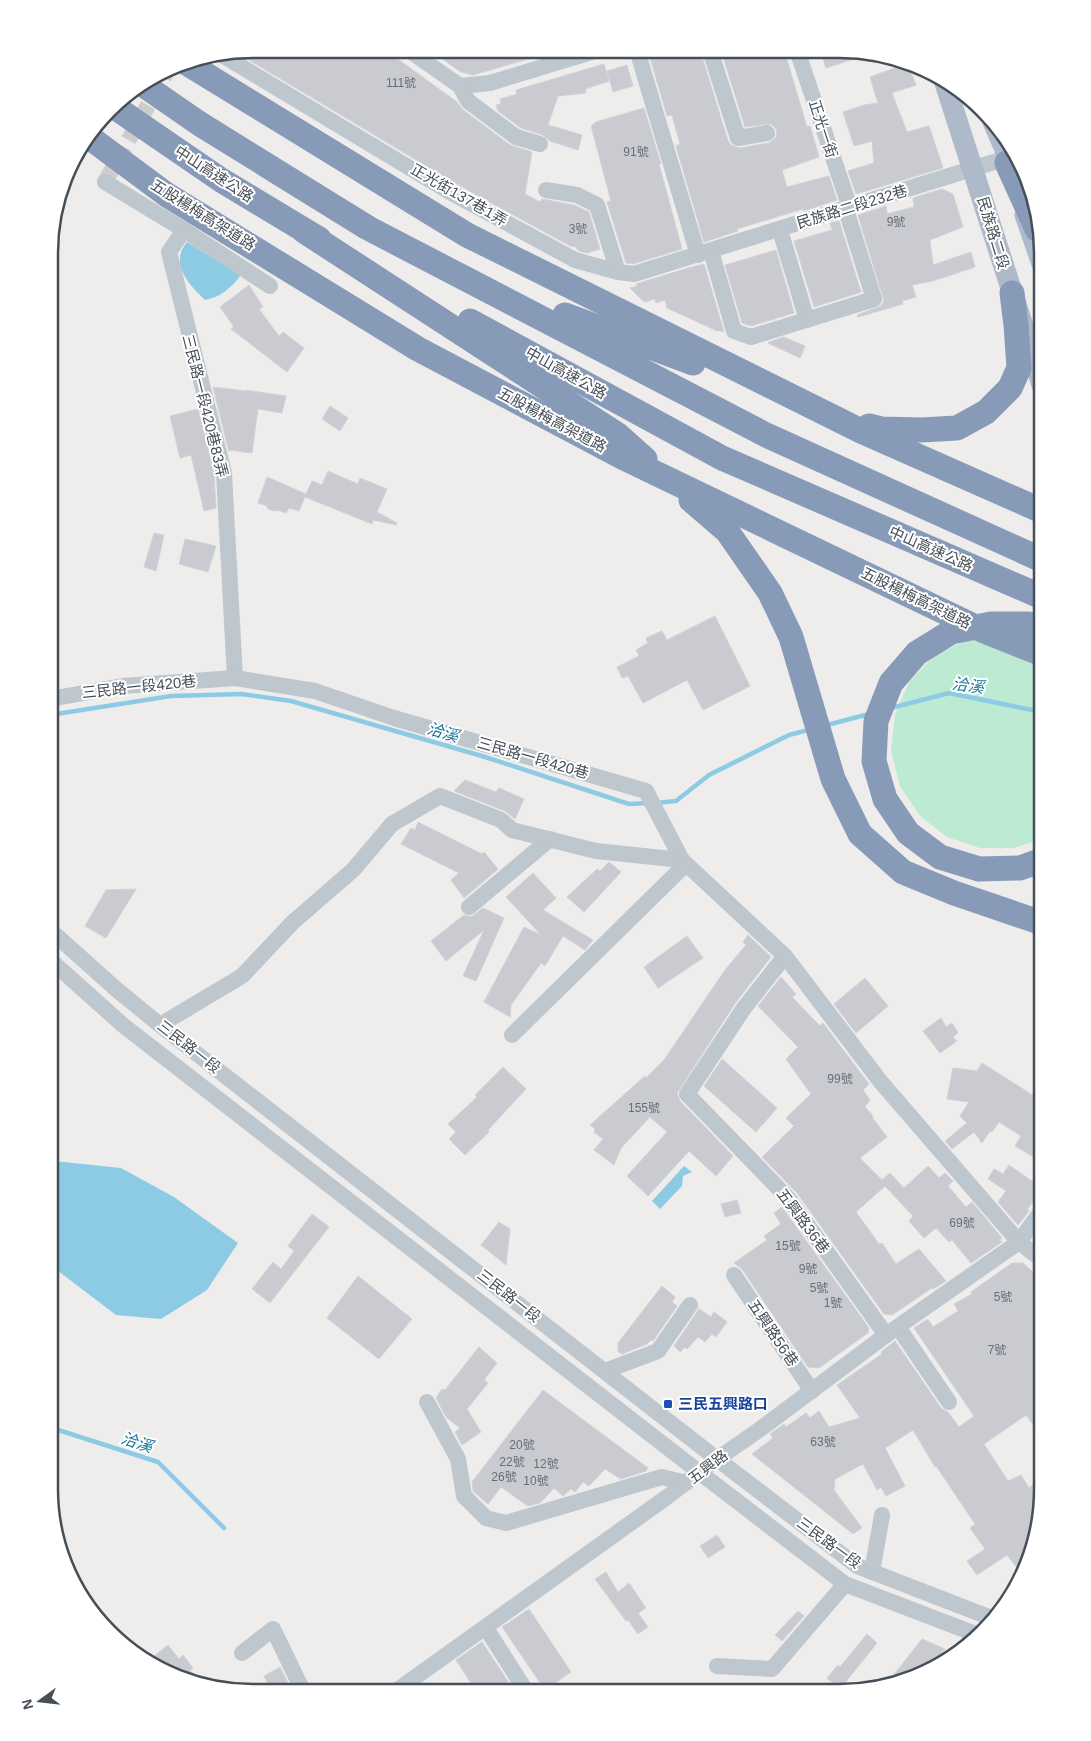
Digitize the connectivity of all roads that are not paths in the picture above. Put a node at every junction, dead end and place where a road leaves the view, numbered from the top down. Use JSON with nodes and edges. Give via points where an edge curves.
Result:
{"nodes":[{"id":1,"x":238,"y":58,"type":"edge"},
{"id":2,"x":420,"y":58,"type":"edge"},
{"id":3,"x":553,"y":58,"type":"edge"},
{"id":4,"x":639,"y":58,"type":"edge"},
{"id":5,"x":713,"y":58,"type":"edge"},
{"id":6,"x":800,"y":58,"type":"edge"},
{"id":7,"x":193,"y":67,"type":"edge"},
{"id":8,"x":460,"y":86,"type":"junction"},
{"id":9,"x":148,"y":88,"type":"edge"},
{"id":10,"x":947,"y":90,"type":"edge"},
{"id":11,"x":120,"y":110,"type":"edge"},
{"id":12,"x":767,"y":133,"type":"dead end"},
{"id":13,"x":93,"y":140,"type":"edge"},
{"id":14,"x":540,"y":144,"type":"dead end"},
{"id":15,"x":1008,"y":157,"type":"edge"},
{"id":16,"x":1013,"y":166,"type":"edge"},
{"id":17,"x":973,"y":168,"type":"junction"},
{"id":18,"x":1017,"y":173,"type":"edge"},
{"id":19,"x":105,"y":182,"type":"dead end"},
{"id":20,"x":1023,"y":189,"type":"edge"},
{"id":21,"x":546,"y":190,"type":"dead end"},
{"id":22,"x":848,"y":209,"type":"junction"},
{"id":23,"x":368,"y":228,"type":"junction"},
{"id":24,"x":184,"y":230,"type":"junction"},
{"id":25,"x":780,"y":230,"type":"junction"},
{"id":26,"x":304,"y":231,"type":"junction"},
{"id":27,"x":1032,"y":231,"type":"edge"},
{"id":28,"x":704,"y":253,"type":"junction"},
{"id":29,"x":618,"y":272,"type":"junction"},
{"id":30,"x":270,"y":286,"type":"dead end"},
{"id":31,"x":1012,"y":293,"type":"junction"},
{"id":32,"x":806,"y":320,"type":"junction"},
{"id":33,"x":1034,"y":360,"type":"edge"},
{"id":34,"x":841,"y":418,"type":"junction"},
{"id":35,"x":1034,"y":502,"type":"edge"},
{"id":36,"x":1034,"y":507,"type":"edge"},
{"id":37,"x":1034,"y":556,"type":"edge"},
{"id":38,"x":1034,"y":594,"type":"edge"},
{"id":39,"x":1034,"y":626,"type":"edge"},
{"id":40,"x":1034,"y":651,"type":"edge"},
{"id":41,"x":235,"y":678,"type":"junction"},
{"id":42,"x":58,"y":697,"type":"edge"},
{"id":43,"x":550,"y":839,"type":"junction"},
{"id":44,"x":684,"y":862,"type":"junction"},
{"id":45,"x":1034,"y":863,"type":"edge"},
{"id":46,"x":954,"y":893,"type":"junction"},
{"id":47,"x":1034,"y":905,"type":"edge"},
{"id":48,"x":469,"y":907,"type":"dead end"},
{"id":49,"x":1034,"y":920,"type":"edge"},
{"id":50,"x":58,"y":937,"type":"edge"},
{"id":51,"x":785,"y":956,"type":"junction"},
{"id":52,"x":58,"y":966,"type":"edge"},
{"id":53,"x":160,"y":1025,"type":"junction"},
{"id":54,"x":512,"y":1035,"type":"dead end"},
{"id":55,"x":1034,"y":1222,"type":"edge"},
{"id":56,"x":1020,"y":1242,"type":"junction"},
{"id":57,"x":1034,"y":1253,"type":"edge"},
{"id":58,"x":734,"y":1274,"type":"dead end"},
{"id":59,"x":690,"y":1305,"type":"dead end"},
{"id":60,"x":892,"y":1331,"type":"junction"},
{"id":61,"x":605,"y":1371,"type":"junction"},
{"id":62,"x":812,"y":1391,"type":"junction"},
{"id":63,"x":427,"y":1402,"type":"dead end"},
{"id":64,"x":949,"y":1402,"type":"dead end"},
{"id":65,"x":717,"y":1459,"type":"junction"},
{"id":66,"x":699,"y":1472,"type":"junction"},
{"id":67,"x":686,"y":1483,"type":"junction"},
{"id":68,"x":882,"y":1515,"type":"dead end"},
{"id":69,"x":872,"y":1572,"type":"junction"},
{"id":70,"x":845,"y":1584,"type":"junction"},
{"id":71,"x":986,"y":1616,"type":"edge"},
{"id":72,"x":486,"y":1628,"type":"junction"},
{"id":73,"x":970,"y":1632,"type":"edge"},
{"id":74,"x":242,"y":1653,"type":"dead end"},
{"id":75,"x":717,"y":1666,"type":"dead end"},
{"id":76,"x":300,"y":1684,"type":"edge"},
{"id":77,"x":406,"y":1684,"type":"edge"},
{"id":78,"x":522,"y":1684,"type":"edge"}],
"edges":[{"from":1,"to":29,"type":"street","name":"正光街137巷1弄","via":[[448,190],[575,260]]},
{"from":2,"to":8,"type":"street"},
{"from":3,"to":8,"type":"street","via":[[490,84]]},
{"from":4,"to":28,"type":"street"},
{"from":5,"to":12,"type":"street","via":[[738,138]]},
{"from":6,"to":22,"type":"street","name":"正光一街"},
{"from":7,"to":36,"type":"highway","via":[[467,235],[861,431]]},
{"from":8,"to":14,"type":"street","via":[[468,101],[516,137]]},
{"from":9,"to":23,"type":"highway"},
{"from":10,"to":17,"type":"main road","name":"民族路二段"},
{"from":11,"to":26,"type":"highway","name":"中山高速公路","via":[[221,180]]},
{"from":13,"to":40,"type":"highway","name":"五股楊梅高架道路","via":[[167,194],[418,349],[622,457],[984,631]]},
{"from":15,"to":17,"type":"street","name":"民族路二段232巷"},
{"from":16,"to":27,"type":"main road"},
{"from":17,"to":22,"type":"street","name":"民族路二段232巷"},
{"from":17,"to":31,"type":"main road","name":"民族路二段"},
{"from":18,"to":20,"type":"highway"},
{"from":19,"to":24,"type":"street"},
{"from":21,"to":29,"type":"street","via":[[577,195],[597,205]]},
{"from":22,"to":25,"type":"street","name":"民族路二段232巷"},
{"from":22,"to":32,"type":"street","name":"正光一街","via":[[874,299]]},
{"from":23,"to":34,"type":"highway","via":[[580,321]]},
{"from":23,"to":37,"type":"highway","via":[[766,435]]},
{"from":24,"to":30,"type":"street"},
{"from":24,"to":41,"type":"street","name":"三民路一段420巷83弄","via":[[169,252],[224,473]]},
{"from":25,"to":28,"type":"street","name":"民族路二段232巷"},
{"from":25,"to":32,"type":"street"},
{"from":26,"to":38,"type":"highway","name":"中山高速公路","via":[[722,458]]},
{"from":26,"to":46,"type":"highway","via":[[618,435],[727,531],[770,593],[791,637],[833,778],[860,834],[904,872]]},
{"from":28,"to":29,"type":"street","name":"正光街137巷1弄","via":[[634,274]]},
{"from":28,"to":32,"type":"street","via":[[734,332],[751,337]]},
{"from":31,"to":33,"type":"main road","name":"民族路二段"},
{"from":31,"to":34,"type":"highway","via":[[1019,368],[1010,388],[986,412],[956,428],[921,430],[881,430]]},
{"from":34,"to":35,"type":"highway"},
{"from":39,"to":45,"type":"highway","via":[[991,624],[952,632],[917,653],[891,683],[876,721],[874,761],[885,799],[908,833],[940,857],[979,869],[1020,868]]},
{"from":41,"to":42,"type":"street","name":"三民路一段420巷","via":[[122,686]]},
{"from":41,"to":44,"type":"street","name":"三民路一段420巷","via":[[315,690],[394,718],[646,791]]},
{"from":43,"to":44,"type":"street","via":[[596,851]]},
{"from":43,"to":48,"type":"street"},
{"from":43,"to":53,"type":"street","via":[[512,830],[501,820],[440,796],[392,824],[353,870],[293,922],[242,976]]},
{"from":44,"to":51,"type":"street","name":"三民路一段420巷"},
{"from":44,"to":54,"type":"street"},
{"from":46,"to":47,"type":"highway"},
{"from":46,"to":49,"type":"highway"},
{"from":50,"to":53,"type":"street","name":"三民路一段"},
{"from":51,"to":56,"type":"street","name":"三民路一段420巷","via":[[880,1081]]},
{"from":51,"to":60,"type":"street","name":"五興路36巷","via":[[744,1008],[687,1094],[789,1199]]},
{"from":52,"to":66,"type":"street","name":"三民路一段","via":[[124,1026]]},
{"from":53,"to":61,"type":"street","name":"三民路一段"},
{"from":55,"to":56,"type":"street"},
{"from":56,"to":57,"type":"street","name":"三民路一段420巷"},
{"from":56,"to":60,"type":"street","name":"五興路"},
{"from":58,"to":62,"type":"street","name":"五興路56巷"},
{"from":59,"to":61,"type":"street","via":[[658,1351]]},
{"from":60,"to":62,"type":"street","name":"五興路"},
{"from":60,"to":64,"type":"street","name":"五興路36巷"},
{"from":61,"to":65,"type":"street","name":"三民路一段"},
{"from":62,"to":65,"type":"street","name":"五興路"},
{"from":63,"to":67,"type":"street","via":[[458,1459],[464,1496],[486,1518],[506,1524],[662,1477]]},
{"from":65,"to":66,"type":"street","name":"五興路"},
{"from":65,"to":69,"type":"street","name":"三民路一段","via":[[857,1566]]},
{"from":66,"to":67,"type":"street","name":"五興路"},
{"from":66,"to":70,"type":"street","name":"三民路一段"},
{"from":67,"to":72,"type":"street","name":"五興路"},
{"from":68,"to":69,"type":"street"},
{"from":69,"to":71,"type":"street","name":"三民路一段"},
{"from":70,"to":73,"type":"street","name":"三民路一段"},
{"from":70,"to":75,"type":"street","via":[[772,1669]]},
{"from":72,"to":77,"type":"street","name":"五興路"},
{"from":72,"to":78,"type":"street"},
{"from":74,"to":76,"type":"street","via":[[273,1629]]}]}
